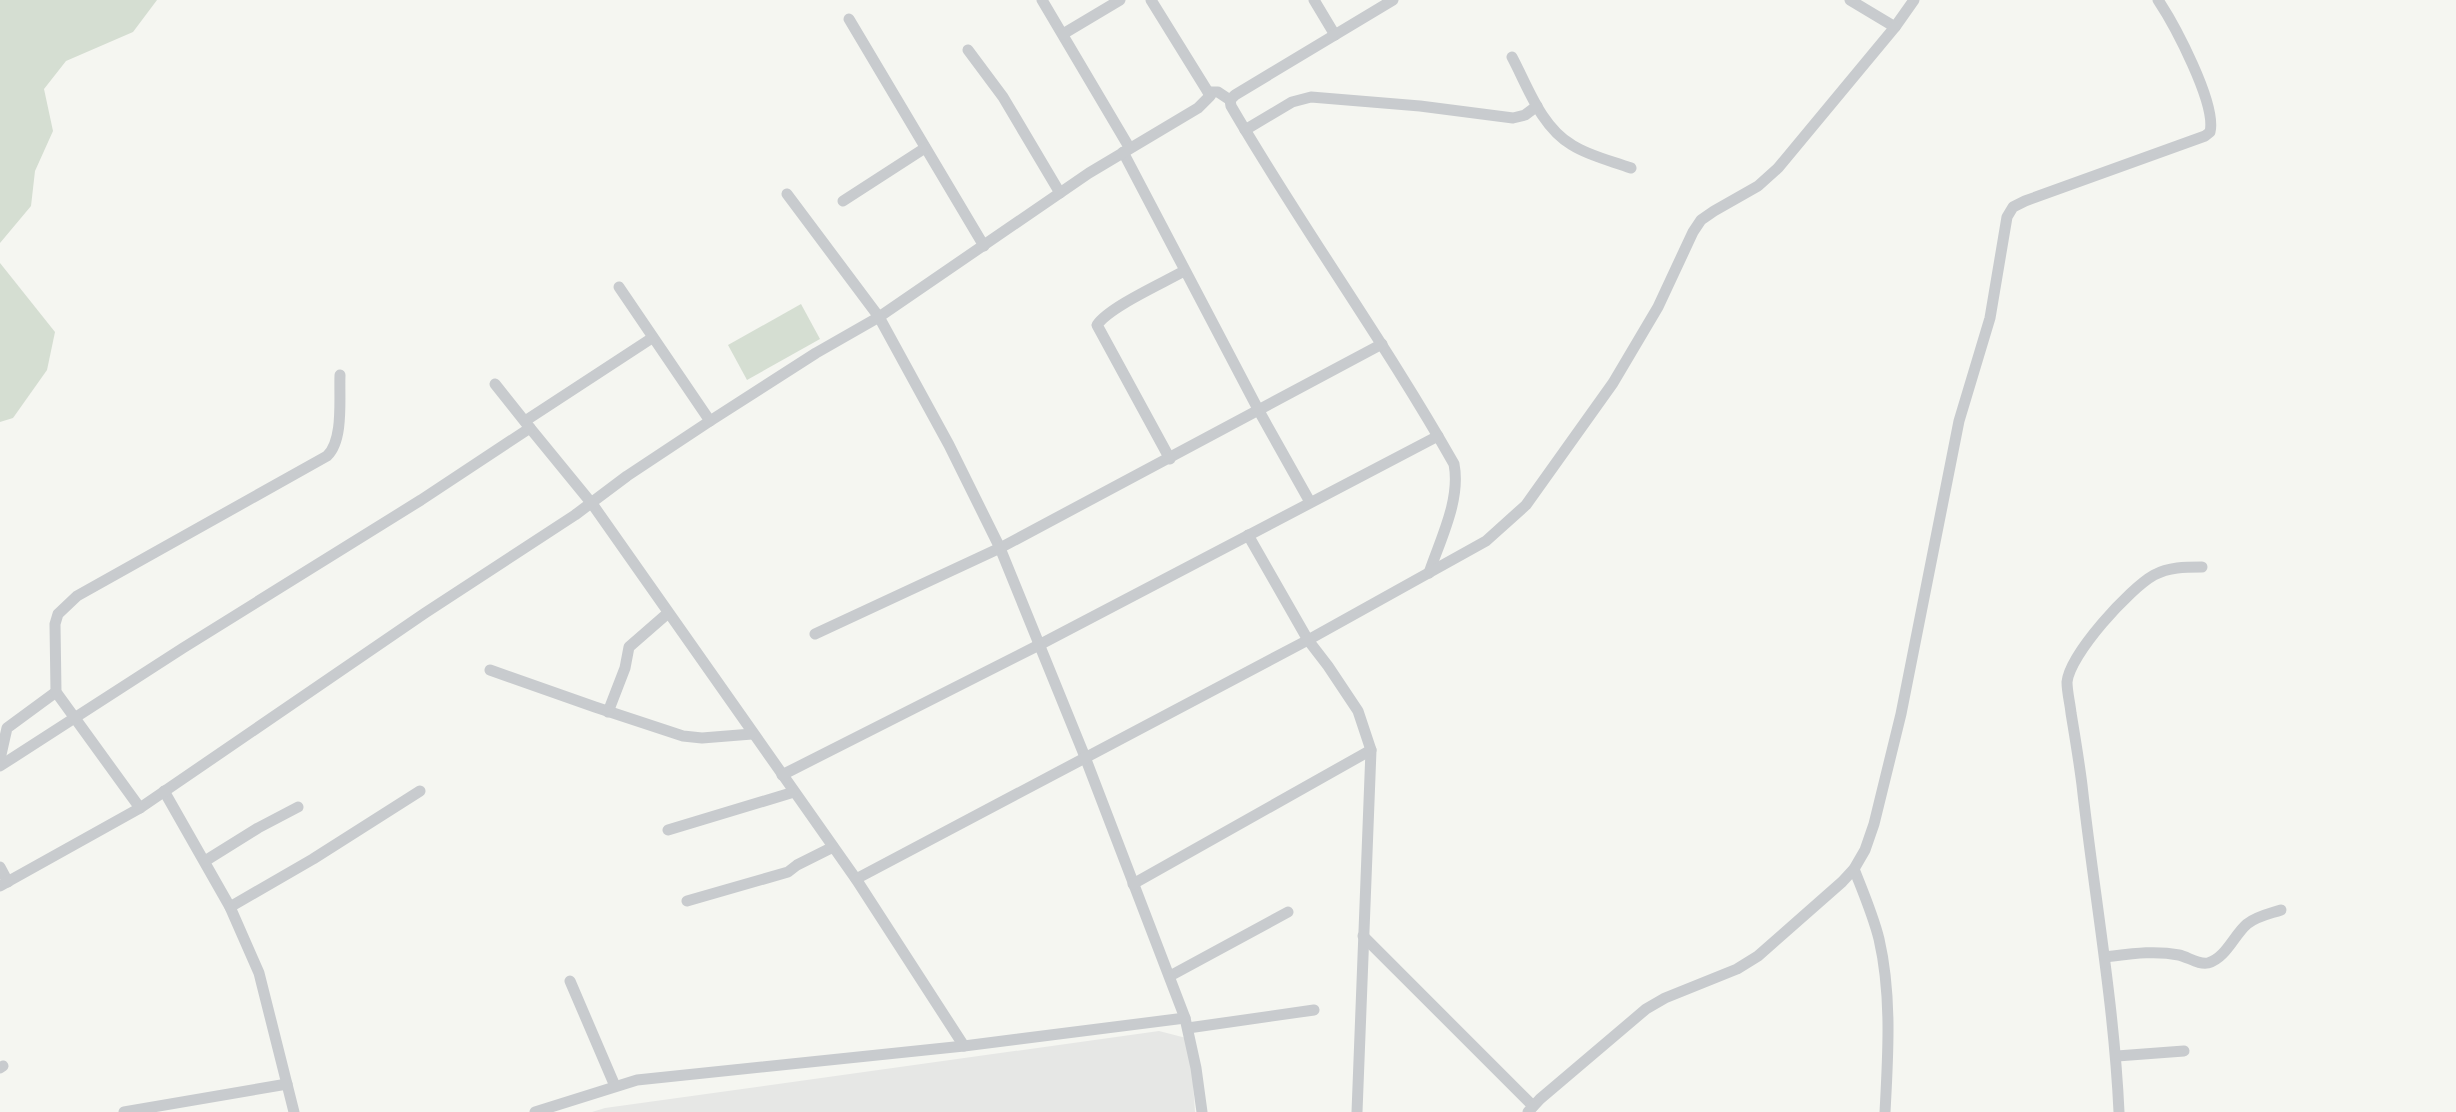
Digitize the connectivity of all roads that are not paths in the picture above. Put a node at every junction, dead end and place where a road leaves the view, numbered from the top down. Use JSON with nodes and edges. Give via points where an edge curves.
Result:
{"nodes":[{"id":1,"x":1042,"y":0,"type":"edge"},
{"id":2,"x":1120,"y":0,"type":"edge"},
{"id":3,"x":1151,"y":0,"type":"edge"},
{"id":4,"x":1314,"y":0,"type":"edge"},
{"id":5,"x":1393,"y":0,"type":"edge"},
{"id":6,"x":1850,"y":0,"type":"edge"},
{"id":7,"x":1914,"y":0,"type":"edge"},
{"id":8,"x":2158,"y":0,"type":"edge"},
{"id":9,"x":849,"y":19,"type":"dead end"},
{"id":10,"x":1895,"y":27,"type":"junction"},
{"id":11,"x":1063,"y":34,"type":"junction"},
{"id":12,"x":1335,"y":35,"type":"junction"},
{"id":13,"x":968,"y":50,"type":"dead end"},
{"id":14,"x":1512,"y":57,"type":"dead end"},
{"id":15,"x":1208,"y":92,"type":"junction"},
{"id":16,"x":1230,"y":100,"type":"junction"},
{"id":17,"x":1537,"y":106,"type":"junction"},
{"id":18,"x":1245,"y":130,"type":"junction"},
{"id":19,"x":925,"y":148,"type":"junction"},
{"id":20,"x":1126,"y":150,"type":"junction"},
{"id":21,"x":1631,"y":168,"type":"dead end"},
{"id":22,"x":1060,"y":193,"type":"junction"},
{"id":23,"x":787,"y":194,"type":"dead end"},
{"id":24,"x":843,"y":201,"type":"dead end"},
{"id":25,"x":984,"y":246,"type":"junction"},
{"id":26,"x":1184,"y":271,"type":"junction"},
{"id":27,"x":619,"y":287,"type":"dead end"},
{"id":28,"x":879,"y":317,"type":"junction"},
{"id":29,"x":652,"y":338,"type":"junction"},
{"id":30,"x":1382,"y":344,"type":"junction"},
{"id":31,"x":340,"y":375,"type":"dead end"},
{"id":32,"x":495,"y":384,"type":"dead end"},
{"id":33,"x":1259,"y":411,"type":"junction"},
{"id":34,"x":710,"y":421,"type":"junction"},
{"id":35,"x":528,"y":424,"type":"junction"},
{"id":36,"x":1438,"y":436,"type":"junction"},
{"id":37,"x":1170,"y":459,"type":"junction"},
{"id":38,"x":590,"y":501,"type":"junction"},
{"id":39,"x":1310,"y":502,"type":"junction"},
{"id":40,"x":1248,"y":535,"type":"junction"},
{"id":41,"x":1000,"y":548,"type":"junction"},
{"id":42,"x":2202,"y":567,"type":"dead end"},
{"id":43,"x":1429,"y":573,"type":"junction"},
{"id":44,"x":668,"y":613,"type":"junction"},
{"id":45,"x":815,"y":634,"type":"dead end"},
{"id":46,"x":1308,"y":640,"type":"junction"},
{"id":47,"x":1039,"y":645,"type":"junction"},
{"id":48,"x":490,"y":670,"type":"dead end"},
{"id":49,"x":56,"y":692,"type":"junction"},
{"id":50,"x":608,"y":712,"type":"junction"},
{"id":51,"x":75,"y":719,"type":"junction"},
{"id":52,"x":752,"y":734,"type":"junction"},
{"id":53,"x":1371,"y":750,"type":"junction"},
{"id":54,"x":1085,"y":757,"type":"junction"},
{"id":55,"x":0,"y":759,"type":"edge"},
{"id":56,"x":0,"y":766,"type":"edge"},
{"id":57,"x":782,"y":775,"type":"junction"},
{"id":58,"x":164,"y":791,"type":"junction"},
{"id":59,"x":420,"y":791,"type":"dead end"},
{"id":60,"x":794,"y":792,"type":"junction"},
{"id":61,"x":298,"y":807,"type":"dead end"},
{"id":62,"x":140,"y":808,"type":"junction"},
{"id":63,"x":668,"y":830,"type":"dead end"},
{"id":64,"x":833,"y":847,"type":"junction"},
{"id":65,"x":205,"y":861,"type":"junction"},
{"id":66,"x":0,"y":867,"type":"edge"},
{"id":67,"x":1854,"y":869,"type":"junction"},
{"id":68,"x":856,"y":879,"type":"junction"},
{"id":69,"x":4,"y":884,"type":"edge"},
{"id":70,"x":1133,"y":884,"type":"junction"},
{"id":71,"x":687,"y":901,"type":"dead end"},
{"id":72,"x":230,"y":907,"type":"junction"},
{"id":73,"x":2281,"y":910,"type":"dead end"},
{"id":74,"x":1288,"y":912,"type":"dead end"},
{"id":75,"x":1363,"y":936,"type":"junction"},
{"id":76,"x":2105,"y":957,"type":"junction"},
{"id":77,"x":1170,"y":976,"type":"junction"},
{"id":78,"x":570,"y":981,"type":"dead end"},
{"id":79,"x":1314,"y":1010,"type":"dead end"},
{"id":80,"x":1186,"y":1023,"type":"junction"},
{"id":81,"x":964,"y":1046,"type":"junction"},
{"id":82,"x":2184,"y":1051,"type":"dead end"},
{"id":83,"x":2117,"y":1056,"type":"junction"},
{"id":84,"x":287,"y":1084,"type":"junction"},
{"id":85,"x":615,"y":1086,"type":"junction"},
{"id":86,"x":1530,"y":1109,"type":"edge"},
{"id":87,"x":124,"y":1112,"type":"edge"},
{"id":88,"x":294,"y":1112,"type":"edge"},
{"id":89,"x":535,"y":1112,"type":"edge"},
{"id":90,"x":1202,"y":1112,"type":"edge"},
{"id":91,"x":1357,"y":1112,"type":"edge"},
{"id":92,"x":1885,"y":1112,"type":"edge"},
{"id":93,"x":2119,"y":1112,"type":"edge"}],
"edges":[{"from":1,"to":11,"type":"street"},
{"from":2,"to":11,"type":"street"},
{"from":3,"to":15,"type":"street"},
{"from":4,"to":12,"type":"street"},
{"from":5,"to":12,"type":"street"},
{"from":6,"to":10,"type":"street"},
{"from":7,"to":10,"type":"street"},
{"from":8,"to":67,"type":"street","via":[[2191,63],[2211,118],[2210,132],[2025,201],[2007,217],[1990,318],[1959,421],[1901,714],[1874,824]]},
{"from":9,"to":19,"type":"street"},
{"from":10,"to":43,"type":"street","via":[[1769,178],[1701,220],[1622,370],[1526,505],[1486,541]]},
{"from":11,"to":20,"type":"street"},
{"from":12,"to":16,"type":"street"},
{"from":13,"to":22,"type":"street","via":[[1003,97]]},
{"from":14,"to":17,"type":"street"},
{"from":15,"to":16,"type":"street"},
{"from":15,"to":20,"type":"street","via":[[1198,108]]},
{"from":16,"to":18,"type":"street"},
{"from":17,"to":18,"type":"street","via":[[1513,118],[1311,97],[1292,102]]},
{"from":17,"to":21,"type":"street","via":[[1573,147]]},
{"from":18,"to":30,"type":"street"},
{"from":19,"to":24,"type":"street"},
{"from":19,"to":25,"type":"street"},
{"from":20,"to":22,"type":"street"},
{"from":20,"to":26,"type":"street"},
{"from":22,"to":25,"type":"street"},
{"from":23,"to":28,"type":"street"},
{"from":25,"to":28,"type":"street"},
{"from":26,"to":33,"type":"street"},
{"from":26,"to":37,"type":"street","via":[[1097,325]]},
{"from":27,"to":29,"type":"street"},
{"from":28,"to":34,"type":"street"},
{"from":28,"to":41,"type":"street"},
{"from":29,"to":34,"type":"street"},
{"from":29,"to":35,"type":"street"},
{"from":30,"to":33,"type":"street"},
{"from":30,"to":36,"type":"street"},
{"from":31,"to":49,"type":"street","via":[[337,440],[327,456],[77,596],[58,614]]},
{"from":32,"to":35,"type":"street"},
{"from":33,"to":37,"type":"street"},
{"from":33,"to":39,"type":"street"},
{"from":34,"to":38,"type":"street"},
{"from":35,"to":38,"type":"street"},
{"from":35,"to":51,"type":"street","via":[[421,500]]},
{"from":36,"to":39,"type":"street"},
{"from":36,"to":43,"type":"street","via":[[1454,464],[1456,482]]},
{"from":37,"to":41,"type":"street"},
{"from":38,"to":44,"type":"street"},
{"from":38,"to":58,"type":"street"},
{"from":39,"to":40,"type":"street"},
{"from":40,"to":46,"type":"street"},
{"from":40,"to":47,"type":"street"},
{"from":41,"to":45,"type":"street"},
{"from":41,"to":47,"type":"street"},
{"from":42,"to":76,"type":"street","via":[[2174,568],[2137,587],[2084,648],[2067,680]]},
{"from":43,"to":46,"type":"street"},
{"from":44,"to":50,"type":"street","via":[[629,647]]},
{"from":44,"to":52,"type":"street"},
{"from":46,"to":53,"type":"street","via":[[1358,711]]},
{"from":46,"to":54,"type":"street"},
{"from":47,"to":54,"type":"street"},
{"from":47,"to":57,"type":"street"},
{"from":48,"to":50,"type":"street"},
{"from":49,"to":51,"type":"street"},
{"from":49,"to":55,"type":"street","via":[[7,728]]},
{"from":50,"to":52,"type":"street","via":[[693,737]]},
{"from":51,"to":56,"type":"street"},
{"from":51,"to":62,"type":"street"},
{"from":52,"to":57,"type":"street"},
{"from":53,"to":70,"type":"street"},
{"from":53,"to":75,"type":"street"},
{"from":54,"to":68,"type":"street"},
{"from":54,"to":70,"type":"street"},
{"from":57,"to":60,"type":"street"},
{"from":58,"to":62,"type":"street"},
{"from":58,"to":65,"type":"street"},
{"from":59,"to":72,"type":"street"},
{"from":60,"to":63,"type":"street"},
{"from":60,"to":64,"type":"street"},
{"from":61,"to":65,"type":"street"},
{"from":62,"to":69,"type":"street"},
{"from":64,"to":68,"type":"street"},
{"from":64,"to":71,"type":"street","via":[[788,872]]},
{"from":65,"to":72,"type":"street"},
{"from":66,"to":69,"type":"street"},
{"from":67,"to":86,"type":"street","via":[[1758,956],[1646,1009]]},
{"from":67,"to":92,"type":"street","via":[[1874,921],[1885,974]]},
{"from":68,"to":81,"type":"street"},
{"from":70,"to":77,"type":"street"},
{"from":72,"to":84,"type":"street","via":[[259,973]]},
{"from":73,"to":76,"type":"street","via":[[2254,918],[2210,963],[2156,951]]},
{"from":74,"to":77,"type":"street"},
{"from":75,"to":86,"type":"street"},
{"from":75,"to":91,"type":"street"},
{"from":76,"to":83,"type":"street"},
{"from":77,"to":80,"type":"street"},
{"from":78,"to":85,"type":"street"},
{"from":79,"to":80,"type":"street"},
{"from":80,"to":81,"type":"street"},
{"from":80,"to":90,"type":"street"},
{"from":81,"to":85,"type":"street"},
{"from":82,"to":83,"type":"street"},
{"from":83,"to":93,"type":"street"},
{"from":84,"to":87,"type":"street"},
{"from":84,"to":88,"type":"street"},
{"from":85,"to":89,"type":"street"}]}
